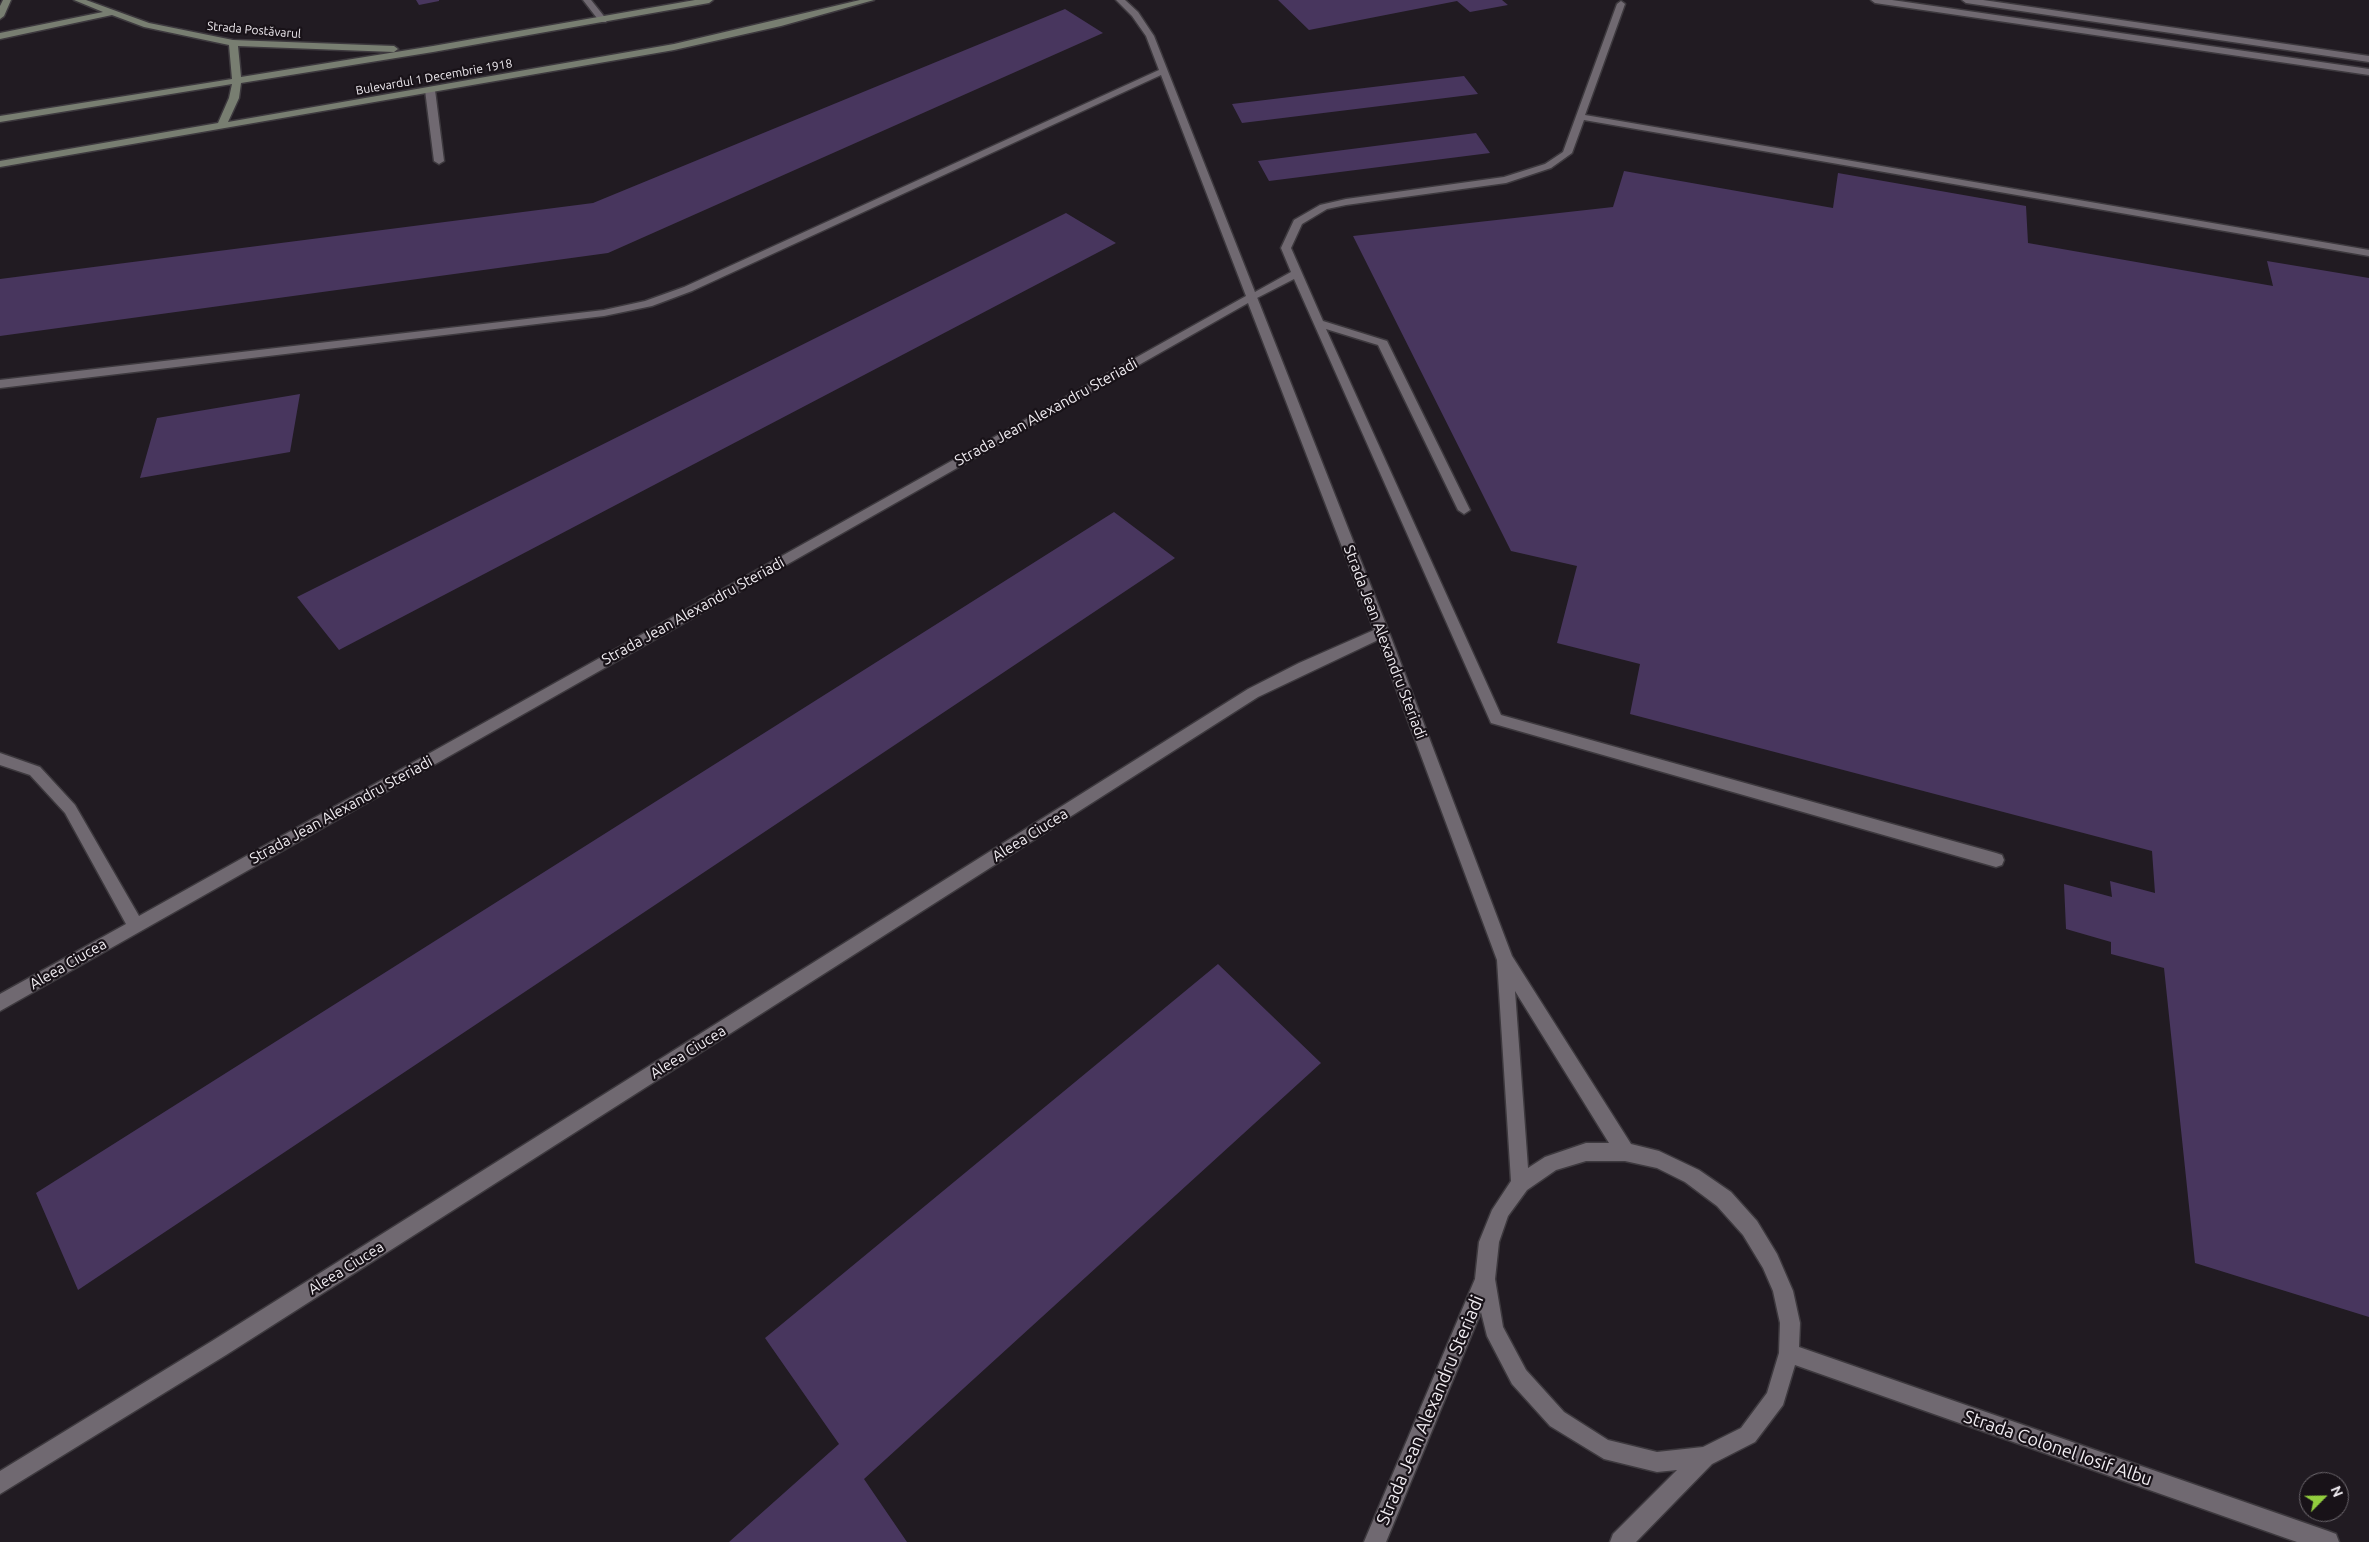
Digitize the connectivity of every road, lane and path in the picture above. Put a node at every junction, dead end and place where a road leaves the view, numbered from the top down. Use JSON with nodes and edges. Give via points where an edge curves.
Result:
{"nodes":[{"id":1,"x":7,"y":0,"type":"edge"},
{"id":2,"x":78,"y":0,"type":"edge"},
{"id":3,"x":587,"y":0,"type":"edge"},
{"id":4,"x":709,"y":0,"type":"edge"},
{"id":5,"x":870,"y":0,"type":"edge"},
{"id":6,"x":1120,"y":0,"type":"edge"},
{"id":7,"x":1875,"y":0,"type":"edge"},
{"id":8,"x":1969,"y":0,"type":"edge"},
{"id":9,"x":1618,"y":1,"type":"edge"},
{"id":10,"x":110,"y":13,"type":"junction"},
{"id":11,"x":0,"y":16,"type":"edge"},
{"id":12,"x":603,"y":20,"type":"junction"},
{"id":13,"x":0,"y":36,"type":"edge"},
{"id":14,"x":2278,"y":36,"type":"dead end"},
{"id":15,"x":233,"y":43,"type":"junction"},
{"id":16,"x":433,"y":49,"type":"junction"},
{"id":17,"x":2369,"y":59,"type":"edge"},
{"id":18,"x":1163,"y":71,"type":"junction"},
{"id":19,"x":2369,"y":72,"type":"edge"},
{"id":20,"x":237,"y":82,"type":"junction"},
{"id":21,"x":430,"y":90,"type":"junction"},
{"id":22,"x":1580,"y":116,"type":"junction"},
{"id":23,"x":0,"y":119,"type":"edge"},
{"id":24,"x":220,"y":126,"type":"junction"},
{"id":25,"x":439,"y":162,"type":"dead end"},
{"id":26,"x":0,"y":164,"type":"edge"},
{"id":27,"x":2369,"y":253,"type":"edge"},
{"id":28,"x":1296,"y":274,"type":"junction"},
{"id":29,"x":1252,"y":298,"type":"junction"},
{"id":30,"x":1318,"y":323,"type":"junction"},
{"id":31,"x":0,"y":384,"type":"edge"},
{"id":32,"x":1464,"y":510,"type":"dead end"},
{"id":33,"x":1382,"y":632,"type":"junction"},
{"id":34,"x":0,"y":758,"type":"edge"},
{"id":35,"x":1996,"y":860,"type":"dead end"},
{"id":36,"x":136,"y":926,"type":"junction"},
{"id":37,"x":1505,"y":959,"type":"junction"},
{"id":38,"x":0,"y":1003,"type":"edge"},
{"id":39,"x":1625,"y":1152,"type":"junction"},
{"id":40,"x":1520,"y":1184,"type":"junction"},
{"id":41,"x":1485,"y":1279,"type":"junction"},
{"id":42,"x":1789,"y":1353,"type":"junction"},
{"id":43,"x":1706,"y":1457,"type":"junction"},
{"id":44,"x":0,"y":1482,"type":"edge"},
{"id":45,"x":1375,"y":1542,"type":"edge"},
{"id":46,"x":1621,"y":1542,"type":"edge"},
{"id":47,"x":2328,"y":1542,"type":"edge"}],
"edges":[{"from":1,"to":11,"type":"main road"},
{"from":2,"to":10,"type":"main road","name":"Strada Postăvarul"},
{"from":3,"to":12,"type":"street"},
{"from":4,"to":12,"type":"main road","name":"Bulevardul 1 Decembrie 1918"},
{"from":5,"to":21,"type":"main road","name":"Bulevardul 1 Decembrie 1918","via":[[712,39]]},
{"from":6,"to":18,"type":"street","name":"Strada Jean Alexandru Steriadi","via":[[1135,14],[1150,36]]},
{"from":7,"to":19,"type":"street"},
{"from":8,"to":14,"type":"street","via":[[2061,5]]},
{"from":8,"to":17,"type":"street"},
{"from":9,"to":22,"type":"street"},
{"from":10,"to":13,"type":"main road"},
{"from":10,"to":15,"type":"main road","name":"Strada Postăvarul","via":[[166,30]]},
{"from":12,"to":16,"type":"main road","name":"Bulevardul 1 Decembrie 1918"},
{"from":15,"to":16,"type":"main road","name":"Strada Postăvarul"},
{"from":15,"to":20,"type":"main road"},
{"from":16,"to":20,"type":"main road","name":"Bulevardul 1 Decembrie 1918"},
{"from":18,"to":29,"type":"street","name":"Strada Jean Alexandru Steriadi"},
{"from":18,"to":31,"type":"street","via":[[648,304],[594,314]]},
{"from":20,"to":23,"type":"main road","name":"Bulevardul 1 Decembrie 1918"},
{"from":20,"to":24,"type":"main road","via":[[234,98]]},
{"from":21,"to":24,"type":"main road","name":"Bulevardul 1 Decembrie 1918"},
{"from":21,"to":25,"type":"street"},
{"from":22,"to":27,"type":"street"},
{"from":22,"to":28,"type":"street","via":[[1567,153],[1529,174],[1324,207],[1298,222],[1286,248]]},
{"from":24,"to":26,"type":"main road","name":"Bulevardul 1 Decembrie 1918"},
{"from":28,"to":29,"type":"street"},
{"from":28,"to":30,"type":"street"},
{"from":29,"to":33,"type":"street","name":"Strada Jean Alexandru Steriadi"},
{"from":29,"to":36,"type":"street","name":"Strada Jean Alexandru Steriadi"},
{"from":30,"to":32,"type":"street","via":[[1383,343]]},
{"from":30,"to":35,"type":"street","via":[[1496,719]]},
{"from":33,"to":37,"type":"street","name":"Strada Jean Alexandru Steriadi"},
{"from":33,"to":44,"type":"street","name":"Aleea Ciucea","via":[[1253,693],[219,1348]]},
{"from":34,"to":36,"type":"street","via":[[35,771],[70,809]]},
{"from":36,"to":38,"type":"street","name":"Aleea Ciucea"},
{"from":37,"to":39,"type":"street","name":"Strada Jean Alexandru Steriadi"},
{"from":37,"to":40,"type":"street","name":"Strada Jean Alexandru Steriadi"},
{"from":39,"to":40,"type":"street","via":[[1586,1152],[1551,1163]]},
{"from":39,"to":42,"type":"street","via":[[1659,1160],[1692,1176],[1724,1198],[1750,1228],[1783,1291],[1790,1323]]},
{"from":40,"to":41,"type":"street","via":[[1500,1210],[1489,1242]]},
{"from":41,"to":43,"type":"street","via":[[1494,1329],[1518,1377],[1557,1419],[1604,1449],[1657,1462]]},
{"from":41,"to":45,"type":"street","name":"Strada Jean Alexandru Steriadi"},
{"from":42,"to":43,"type":"street","via":[[1776,1398],[1748,1435]]},
{"from":42,"to":47,"type":"street","name":"Strada Colonel Iosif Albu"},
{"from":43,"to":46,"type":"street"}]}
